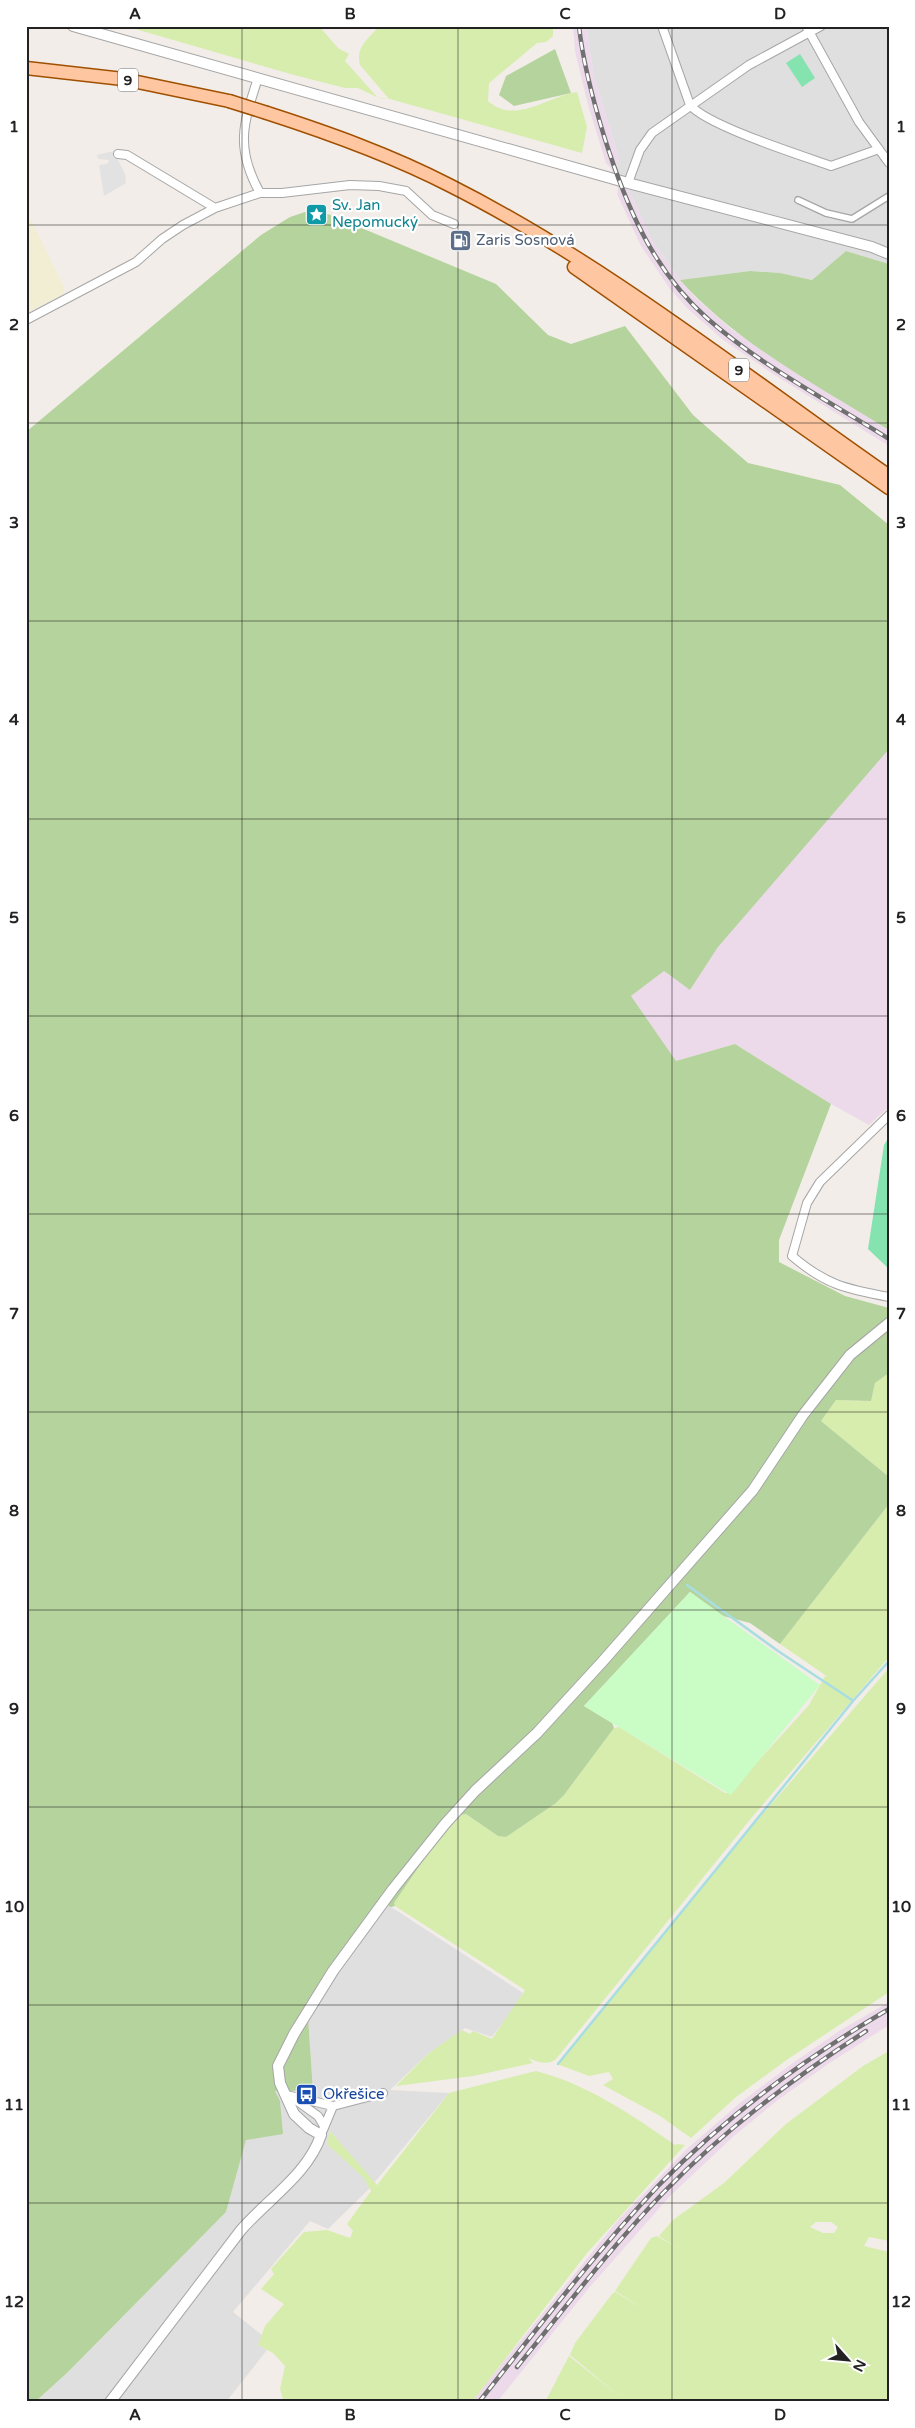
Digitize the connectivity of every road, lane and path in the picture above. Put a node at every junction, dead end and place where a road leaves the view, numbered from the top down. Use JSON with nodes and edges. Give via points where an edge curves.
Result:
{"nodes":[{"id":1,"x":73,"y":26,"type":"edge"},
{"id":2,"x":662,"y":26,"type":"edge"},
{"id":3,"x":821,"y":26,"type":"edge"},
{"id":4,"x":807,"y":29,"type":"edge"},
{"id":5,"x":26,"y":68,"type":"edge"},
{"id":6,"x":258,"y":78,"type":"junction"},
{"id":7,"x":690,"y":105,"type":"junction"},
{"id":8,"x":879,"y":149,"type":"junction"},
{"id":9,"x":118,"y":154,"type":"dead end"},
{"id":10,"x":889,"y":163,"type":"edge"},
{"id":11,"x":403,"y":164,"type":"junction"},
{"id":12,"x":628,"y":182,"type":"junction"},
{"id":13,"x":260,"y":193,"type":"junction"},
{"id":14,"x":889,"y":196,"type":"edge"},
{"id":15,"x":798,"y":200,"type":"dead end"},
{"id":16,"x":215,"y":208,"type":"junction"},
{"id":17,"x":454,"y":224,"type":"dead end"},
{"id":18,"x":889,"y":254,"type":"edge"},
{"id":19,"x":26,"y":320,"type":"edge"},
{"id":20,"x":787,"y":416,"type":"junction"},
{"id":21,"x":844,"y":445,"type":"junction"},
{"id":22,"x":889,"y":472,"type":"edge"},
{"id":23,"x":889,"y":476,"type":"edge"},
{"id":24,"x":889,"y":488,"type":"edge"},
{"id":25,"x":889,"y":499,"type":"edge"},
{"id":26,"x":889,"y":1115,"type":"edge"},
{"id":27,"x":889,"y":1297,"type":"edge"},
{"id":28,"x":889,"y":1323,"type":"edge"},
{"id":29,"x":382,"y":2093,"type":"dead end"},
{"id":30,"x":286,"y":2095,"type":"junction"},
{"id":31,"x":333,"y":2106,"type":"junction"},
{"id":32,"x":323,"y":2130,"type":"junction"},
{"id":33,"x":110,"y":2402,"type":"edge"}],
"edges":[{"from":1,"to":6,"type":"street"},
{"from":2,"to":7,"type":"street"},
{"from":3,"to":4,"type":"street"},
{"from":4,"to":7,"type":"street"},
{"from":4,"to":8,"type":"street","via":[[859,122]]},
{"from":5,"to":11,"type":"main road","number":"9","bridge":true,"via":[[123,79],[228,102],[359,145]]},
{"from":6,"to":12,"type":"street"},
{"from":6,"to":13,"type":"street","via":[[244,120],[244,137],[250,174]]},
{"from":7,"to":8,"type":"street","via":[[696,112],[730,128],[831,166]]},
{"from":7,"to":12,"type":"street","via":[[652,133],[640,150]]},
{"from":8,"to":10,"type":"street"},
{"from":9,"to":16,"type":"street","via":[[127,156]]},
{"from":11,"to":20,"type":"main road","number":"9","via":[[553,253]]},
{"from":11,"to":21,"type":"main road","number":"9","via":[[475,198],[565,251]]},
{"from":12,"to":18,"type":"street"},
{"from":13,"to":16,"type":"street"},
{"from":13,"to":17,"type":"street","via":[[379,186],[406,191],[432,215]]},
{"from":14,"to":15,"type":"street","via":[[852,219],[826,213]]},
{"from":16,"to":19,"type":"street","via":[[162,239],[136,262]]},
{"from":20,"to":24,"type":"main road","number":"9"},
{"from":20,"to":25,"type":"main road","number":"9"},
{"from":21,"to":22,"type":"main road","number":"9"},
{"from":21,"to":23,"type":"main road","number":"9"},
{"from":26,"to":27,"type":"street","via":[[820,1182],[807,1203],[792,1256],[812,1274],[845,1289]]},
{"from":28,"to":30,"type":"street","via":[[850,1355],[803,1415],[747,1497],[537,1733],[463,1804],[393,1889],[333,1971],[294,2034],[278,2066]]},
{"from":29,"to":31,"type":"street"},
{"from":30,"to":31,"type":"street"},
{"from":30,"to":32,"type":"street","via":[[318,2116]]},
{"from":30,"to":32,"type":"street","via":[[294,2114],[309,2128]]},
{"from":31,"to":32,"type":"street"},
{"from":32,"to":33,"type":"street","via":[[310,2160],[241,2230]]}]}
